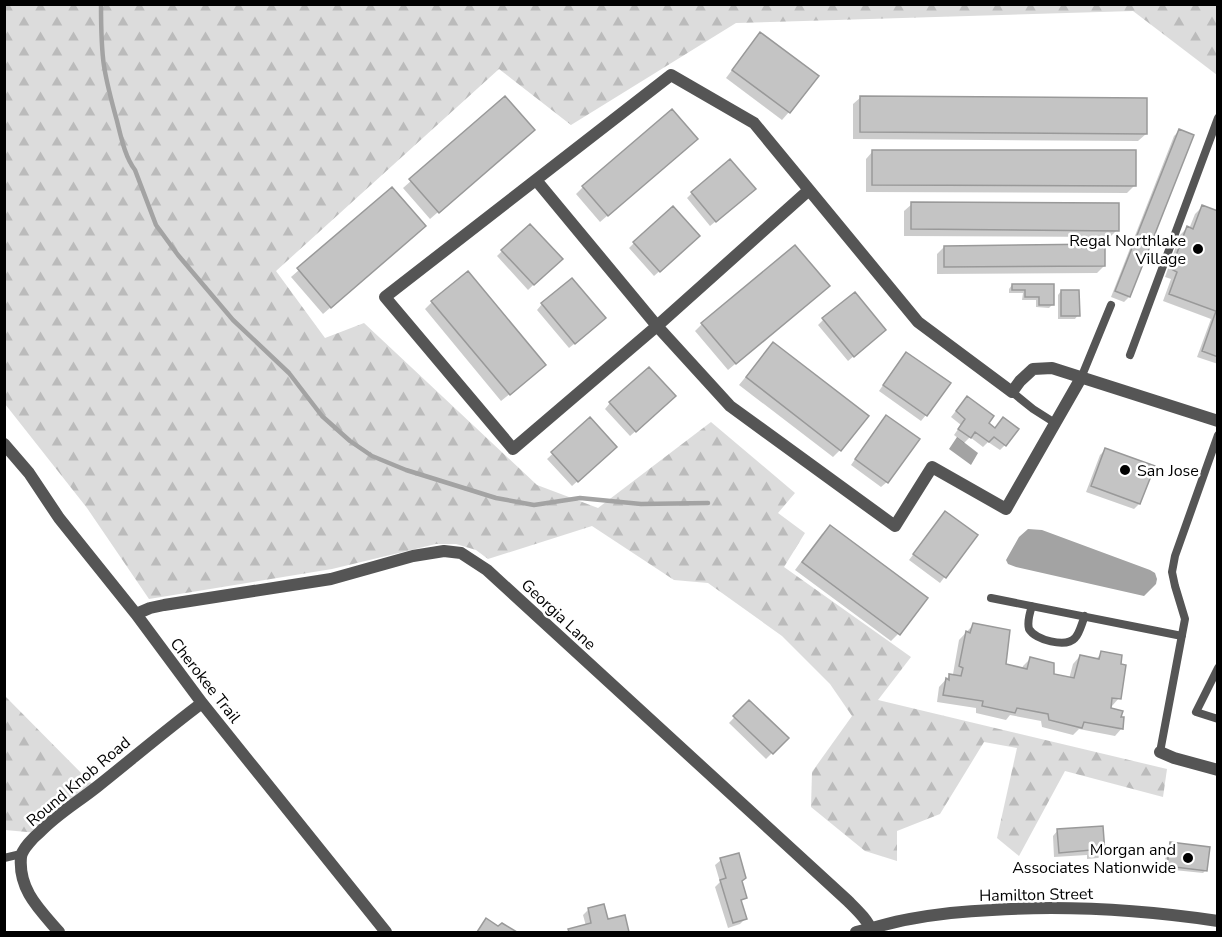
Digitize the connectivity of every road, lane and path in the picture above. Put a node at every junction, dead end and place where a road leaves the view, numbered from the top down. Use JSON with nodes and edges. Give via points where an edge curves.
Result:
{"nodes":[{"id":1,"x":1218,"y":118,"type":"edge"},
{"id":2,"x":536,"y":180,"type":"junction"},
{"id":3,"x":809,"y":190,"type":"junction"},
{"id":4,"x":1112,"y":305,"type":"dead end"},
{"id":5,"x":657,"y":326,"type":"junction"},
{"id":6,"x":1130,"y":355,"type":"dead end"},
{"id":7,"x":1081,"y":378,"type":"junction"},
{"id":8,"x":1012,"y":392,"type":"junction"},
{"id":9,"x":1218,"y":421,"type":"edge"},
{"id":10,"x":1055,"y":423,"type":"junction"},
{"id":11,"x":1218,"y":435,"type":"edge"},
{"id":12,"x":4,"y":444,"type":"edge"},
{"id":13,"x":992,"y":598,"type":"dead end"},
{"id":14,"x":1032,"y":606,"type":"junction"},
{"id":15,"x":136,"y":614,"type":"junction"},
{"id":16,"x":1084,"y":616,"type":"junction"},
{"id":17,"x":1182,"y":636,"type":"junction"},
{"id":18,"x":1218,"y":668,"type":"edge"},
{"id":19,"x":202,"y":703,"type":"junction"},
{"id":20,"x":1218,"y":719,"type":"edge"},
{"id":21,"x":1160,"y":752,"type":"joint"},
{"id":22,"x":1218,"y":770,"type":"edge"},
{"id":23,"x":21,"y":854,"type":"junction"},
{"id":24,"x":4,"y":858,"type":"edge"},
{"id":25,"x":1218,"y":921,"type":"edge"},
{"id":26,"x":872,"y":931,"type":"edge"},
{"id":27,"x":59,"y":933,"type":"edge"},
{"id":28,"x":386,"y":933,"type":"edge"},
{"id":29,"x":856,"y":933,"type":"edge"}],
"edges":[{"from":1,"to":6,"type":"lane"},
{"from":2,"to":3,"type":"street","via":[[671,75],[754,123]]},
{"from":2,"to":5,"type":"street"},
{"from":2,"to":5,"type":"street","via":[[385,297],[513,449]]},
{"from":3,"to":5,"type":"street"},
{"from":3,"to":8,"type":"street","via":[[918,322]]},
{"from":4,"to":7,"type":"lane"},
{"from":5,"to":10,"type":"street","via":[[730,406],[895,525],[933,467],[1006,509]]},
{"from":7,"to":8,"type":"street","via":[[1052,368],[1033,369]]},
{"from":7,"to":9,"type":"street"},
{"from":7,"to":10,"type":"street"},
{"from":8,"to":10,"type":"lane"},
{"from":11,"to":17,"type":"lane","via":[[1174,556],[1175,586],[1185,619]]},
{"from":12,"to":15,"type":"street","name":"Cherokee Trail"},
{"from":13,"to":14,"type":"lane"},
{"from":14,"to":16,"type":"lane"},
{"from":14,"to":16,"type":"lane","via":[[1028,624],[1030,631],[1041,639],[1070,641],[1076,637]]},
{"from":15,"to":19,"type":"street","name":"Cherokee Trail"},
{"from":15,"to":26,"type":"street","name":"Georgia Lane","via":[[164,604],[331,579],[444,550],[461,553],[487,570],[848,901]]},
{"from":16,"to":17,"type":"lane"},
{"from":17,"to":21,"type":"lane"},
{"from":18,"to":20,"type":"lane","via":[[1196,712]]},
{"from":19,"to":23,"type":"street","name":"Round Knob Road","via":[[58,815]]},
{"from":19,"to":28,"type":"street","name":"Cherokee Trail"},
{"from":21,"to":22,"type":"street"},
{"from":23,"to":24,"type":"lane"},
{"from":23,"to":27,"type":"street","via":[[21,876],[28,893]]},
{"from":25,"to":26,"type":"street","name":"Hamilton Street","via":[[1105,909],[1014,908],[910,919]]},
{"from":26,"to":29,"type":"street","name":"Hamilton Street"}]}
